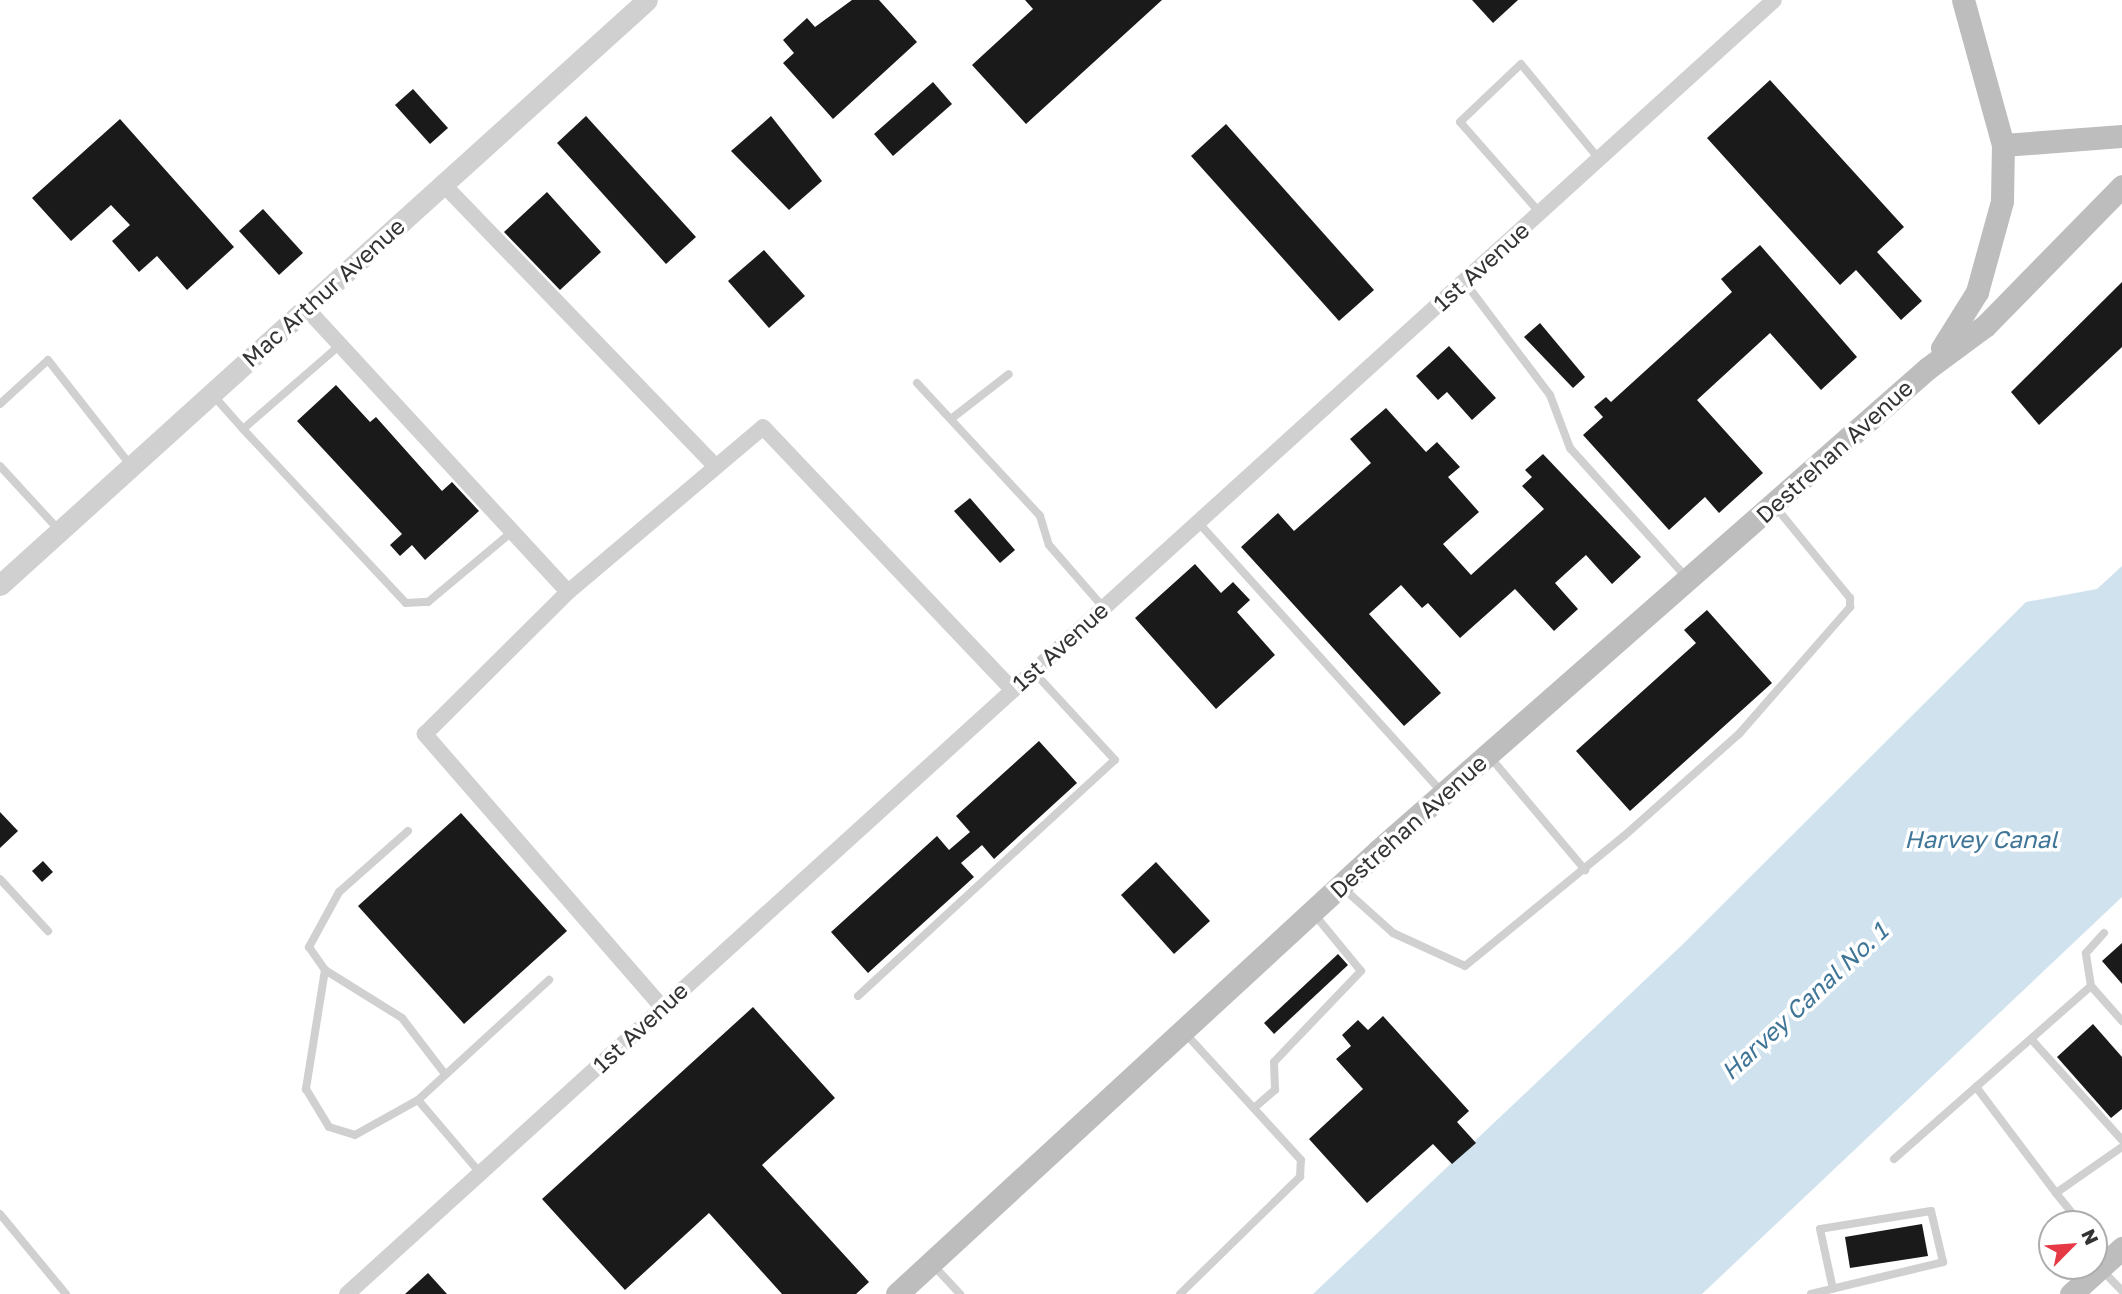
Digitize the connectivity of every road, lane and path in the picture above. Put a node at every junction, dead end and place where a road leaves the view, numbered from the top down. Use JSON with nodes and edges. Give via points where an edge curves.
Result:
{"nodes":[{"id":1,"x":646,"y":0,"type":"edge"},
{"id":2,"x":1774,"y":0,"type":"edge"},
{"id":3,"x":1963,"y":0,"type":"edge"},
{"id":4,"x":2122,"y":136,"type":"edge"},
{"id":5,"x":2003,"y":145,"type":"junction"},
{"id":6,"x":1600,"y":159,"type":"junction"},
{"id":7,"x":442,"y":183,"type":"junction"},
{"id":8,"x":2122,"y":186,"type":"edge"},
{"id":9,"x":1540,"y":213,"type":"junction"},
{"id":10,"x":1464,"y":281,"type":"junction"},
{"id":11,"x":306,"y":309,"type":"junction"},
{"id":12,"x":340,"y":345,"type":"junction"},
{"id":13,"x":1928,"y":368,"type":"junction"},
{"id":14,"x":1009,"y":374,"type":"dead end"},
{"id":15,"x":918,"y":383,"type":"dead end"},
{"id":16,"x":212,"y":394,"type":"junction"},
{"id":17,"x":0,"y":404,"type":"edge"},
{"id":18,"x":951,"y":419,"type":"junction"},
{"id":19,"x":243,"y":429,"type":"junction"},
{"id":20,"x":0,"y":466,"type":"edge"},
{"id":21,"x":715,"y":466,"type":"junction"},
{"id":22,"x":131,"y":467,"type":"junction"},
{"id":23,"x":1774,"y":505,"type":"junction"},
{"id":24,"x":1197,"y":521,"type":"junction"},
{"id":25,"x":60,"y":531,"type":"junction"},
{"id":26,"x":513,"y":531,"type":"junction"},
{"id":27,"x":1688,"y":580,"type":"junction"},
{"id":28,"x":0,"y":585,"type":"edge"},
{"id":29,"x":568,"y":592,"type":"junction"},
{"id":30,"x":1103,"y":607,"type":"junction"},
{"id":31,"x":1033,"y":671,"type":"junction"},
{"id":32,"x":1012,"y":689,"type":"junction"},
{"id":33,"x":1488,"y":755,"type":"junction"},
{"id":34,"x":1444,"y":794,"type":"junction"},
{"id":35,"x":408,"y":831,"type":"dead end"},
{"id":36,"x":1585,"y":870,"type":"junction"},
{"id":37,"x":0,"y":879,"type":"edge"},
{"id":38,"x":1341,"y":886,"type":"junction"},
{"id":39,"x":1312,"y":913,"type":"junction"},
{"id":40,"x":48,"y":931,"type":"dead end"},
{"id":41,"x":2105,"y":933,"type":"dead end"},
{"id":42,"x":325,"y":970,"type":"junction"},
{"id":43,"x":549,"y":980,"type":"dead end"},
{"id":44,"x":2091,"y":986,"type":"junction"},
{"id":45,"x":858,"y":996,"type":"dead end"},
{"id":46,"x":662,"y":1007,"type":"junction"},
{"id":47,"x":2122,"y":1021,"type":"edge"},
{"id":48,"x":1185,"y":1033,"type":"junction"},
{"id":49,"x":2031,"y":1039,"type":"junction"},
{"id":50,"x":445,"y":1074,"type":"junction"},
{"id":51,"x":1976,"y":1087,"type":"junction"},
{"id":52,"x":418,"y":1100,"type":"junction"},
{"id":53,"x":1254,"y":1108,"type":"junction"},
{"id":54,"x":2122,"y":1140,"type":"edge"},
{"id":55,"x":2122,"y":1147,"type":"edge"},
{"id":56,"x":1894,"y":1159,"type":"dead end"},
{"id":57,"x":481,"y":1174,"type":"junction"},
{"id":58,"x":2056,"y":1193,"type":"junction"},
{"id":59,"x":2070,"y":1210,"type":"edge"},
{"id":60,"x":0,"y":1214,"type":"edge"},
{"id":61,"x":2122,"y":1248,"type":"edge"},
{"id":62,"x":2108,"y":1261,"type":"edge"},
{"id":63,"x":931,"y":1263,"type":"junction"},
{"id":64,"x":2108,"y":1277,"type":"edge"},
{"id":65,"x":2087,"y":1280,"type":"edge"},
{"id":66,"x":1833,"y":1289,"type":"junction"},
{"id":67,"x":2122,"y":1292,"type":"edge"},
{"id":68,"x":66,"y":1294,"type":"edge"},
{"id":69,"x":347,"y":1294,"type":"edge"},
{"id":70,"x":897,"y":1294,"type":"edge"},
{"id":71,"x":960,"y":1294,"type":"edge"},
{"id":72,"x":1180,"y":1294,"type":"edge"},
{"id":73,"x":1811,"y":1294,"type":"edge"},
{"id":74,"x":2071,"y":1294,"type":"edge"}],
"edges":[{"from":1,"to":7,"type":"street","name":"Mac Arthur Avenue"},
{"from":2,"to":6,"type":"street","name":"1st Avenue"},
{"from":3,"to":5,"type":"main road","name":"Destrehan Avenue"},
{"from":4,"to":5,"type":"main road"},
{"from":5,"to":13,"type":"main road","name":"Destrehan Avenue","via":[[1992,253],[1965,318]]},
{"from":6,"to":9,"type":"street","name":"1st Avenue"},
{"from":6,"to":9,"type":"lane","via":[[1521,64],[1460,122]]},
{"from":7,"to":11,"type":"street","name":"Mac Arthur Avenue"},
{"from":7,"to":21,"type":"street"},
{"from":8,"to":13,"type":"main road","name":"Destrehan Avenue","via":[[1985,326]]},
{"from":9,"to":10,"type":"street","name":"1st Avenue"},
{"from":10,"to":24,"type":"street","name":"1st Avenue"},
{"from":10,"to":27,"type":"lane","via":[[1550,395],[1570,448]]},
{"from":11,"to":12,"type":"street"},
{"from":11,"to":16,"type":"street","name":"Mac Arthur Avenue"},
{"from":12,"to":19,"type":"lane"},
{"from":12,"to":26,"type":"street"},
{"from":13,"to":23,"type":"main road","name":"Destrehan Avenue"},
{"from":14,"to":18,"type":"lane"},
{"from":15,"to":18,"type":"lane"},
{"from":16,"to":19,"type":"lane"},
{"from":16,"to":22,"type":"street","name":"Mac Arthur Avenue"},
{"from":17,"to":22,"type":"lane","via":[[48,360]]},
{"from":18,"to":30,"type":"lane","via":[[1040,516],[1049,545]]},
{"from":19,"to":26,"type":"lane","via":[[406,603],[428,602]]},
{"from":20,"to":25,"type":"lane"},
{"from":21,"to":29,"type":"street"},
{"from":21,"to":32,"type":"street","via":[[762,427]]},
{"from":22,"to":25,"type":"street","name":"Mac Arthur Avenue"},
{"from":23,"to":27,"type":"main road","name":"Destrehan Avenue"},
{"from":23,"to":36,"type":"lane","via":[[1850,598],[1850,607],[1739,734]]},
{"from":24,"to":30,"type":"street","name":"1st Avenue"},
{"from":24,"to":34,"type":"lane"},
{"from":25,"to":28,"type":"street","name":"Mac Arthur Avenue"},
{"from":26,"to":29,"type":"street"},
{"from":27,"to":33,"type":"main road","name":"Destrehan Avenue"},
{"from":29,"to":46,"type":"street","via":[[425,734]]},
{"from":30,"to":31,"type":"street","name":"1st Avenue"},
{"from":31,"to":32,"type":"street","name":"1st Avenue"},
{"from":31,"to":45,"type":"lane","via":[[1115,760]]},
{"from":32,"to":46,"type":"street","name":"1st Avenue"},
{"from":33,"to":34,"type":"main road","name":"Destrehan Avenue"},
{"from":33,"to":36,"type":"lane"},
{"from":34,"to":38,"type":"main road","name":"Destrehan Avenue"},
{"from":35,"to":42,"type":"lane","via":[[339,892],[309,947]]},
{"from":36,"to":38,"type":"lane","via":[[1465,966],[1393,933]]},
{"from":37,"to":40,"type":"lane"},
{"from":38,"to":39,"type":"main road","name":"Destrehan Avenue"},
{"from":39,"to":48,"type":"main road","name":"Destrehan Avenue"},
{"from":39,"to":53,"type":"lane","via":[[1361,971],[1274,1062],[1275,1090]]},
{"from":41,"to":44,"type":"lane","via":[[2086,953]]},
{"from":42,"to":50,"type":"lane","via":[[402,1018]]},
{"from":42,"to":52,"type":"lane","via":[[306,1089],[329,1127],[355,1135]]},
{"from":43,"to":50,"type":"lane"},
{"from":44,"to":47,"type":"lane"},
{"from":44,"to":49,"type":"lane"},
{"from":46,"to":57,"type":"street","name":"1st Avenue"},
{"from":48,"to":53,"type":"lane"},
{"from":48,"to":63,"type":"main road","name":"Destrehan Avenue"},
{"from":49,"to":51,"type":"lane"},
{"from":49,"to":54,"type":"lane"},
{"from":50,"to":52,"type":"lane"},
{"from":51,"to":56,"type":"lane"},
{"from":51,"to":58,"type":"lane"},
{"from":52,"to":57,"type":"lane"},
{"from":53,"to":72,"type":"lane","via":[[1301,1160],[1300,1177]]},
{"from":55,"to":58,"type":"lane"},
{"from":57,"to":69,"type":"street","name":"1st Avenue"},
{"from":58,"to":59,"type":"lane"},
{"from":60,"to":68,"type":"lane"},
{"from":61,"to":62,"type":"main road"},
{"from":63,"to":70,"type":"main road","name":"Destrehan Avenue"},
{"from":63,"to":71,"type":"lane"},
{"from":64,"to":67,"type":"lane"},
{"from":65,"to":74,"type":"main road"},
{"from":66,"to":66,"type":"lane","via":[[1942,1262],[1931,1210],[1820,1228]]},
{"from":66,"to":73,"type":"lane"}]}
